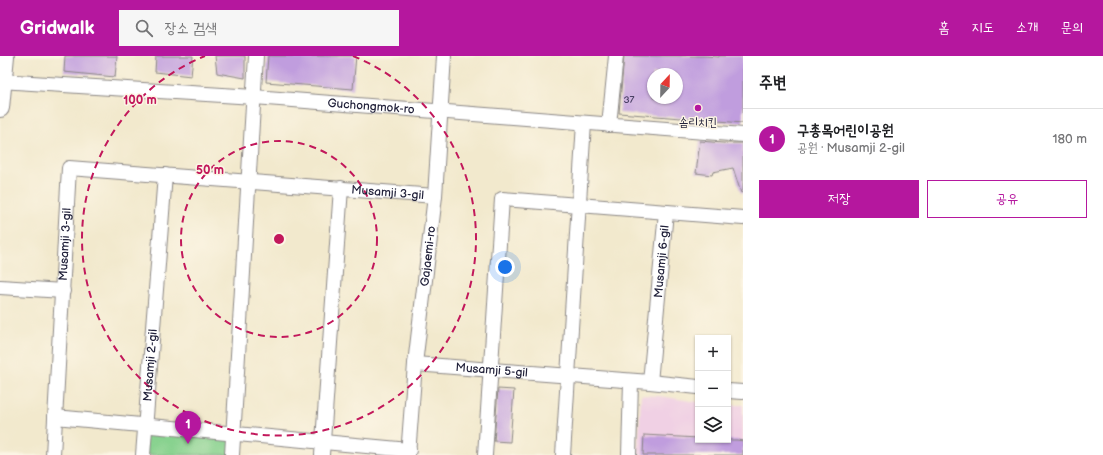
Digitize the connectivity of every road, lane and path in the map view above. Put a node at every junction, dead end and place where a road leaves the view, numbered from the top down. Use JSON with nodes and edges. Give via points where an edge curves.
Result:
{"nodes":[{"id":1,"x":5,"y":56,"type":"edge"},
{"id":2,"x":256,"y":56,"type":"edge"},
{"id":3,"x":444,"y":56,"type":"edge"},
{"id":4,"x":616,"y":56,"type":"edge"},
{"id":5,"x":1,"y":81,"type":"edge"},
{"id":6,"x":254,"y":97,"type":"junction"},
{"id":7,"x":0,"y":108,"type":"edge"},
{"id":8,"x":440,"y":112,"type":"junction"},
{"id":9,"x":584,"y":123,"type":"junction"},
{"id":10,"x":609,"y":125,"type":"junction"},
{"id":11,"x":743,"y":135,"type":"edge"},
{"id":12,"x":165,"y":175,"type":"junction"},
{"id":13,"x":248,"y":181,"type":"junction"},
{"id":14,"x":340,"y":188,"type":"junction"},
{"id":15,"x":434,"y":196,"type":"junction"},
{"id":16,"x":578,"y":205,"type":"junction"},
{"id":17,"x":666,"y":212,"type":"junction"},
{"id":18,"x":743,"y":218,"type":"edge"},
{"id":19,"x":0,"y":287,"type":"edge"},
{"id":20,"x":63,"y":291,"type":"junction"},
{"id":21,"x":415,"y":364,"type":"junction"},
{"id":22,"x":492,"y":371,"type":"junction"},
{"id":23,"x":568,"y":376,"type":"junction"},
{"id":24,"x":631,"y":381,"type":"junction"},
{"id":25,"x":650,"y":382,"type":"junction"},
{"id":26,"x":695,"y":387,"type":"edge"},
{"id":27,"x":56,"y":417,"type":"junction"},
{"id":28,"x":145,"y":426,"type":"junction"},
{"id":29,"x":233,"y":434,"type":"junction"},
{"id":30,"x":323,"y":448,"type":"edge"},
{"id":31,"x":409,"y":453,"type":"edge"},
{"id":32,"x":53,"y":455,"type":"edge"},
{"id":33,"x":143,"y":455,"type":"edge"},
{"id":34,"x":232,"y":455,"type":"edge"},
{"id":35,"x":486,"y":455,"type":"edge"},
{"id":36,"x":563,"y":455,"type":"edge"},
{"id":37,"x":629,"y":455,"type":"edge"}],
"edges":[{"from":1,"to":5,"type":"street"},
{"from":2,"to":6,"type":"street"},
{"from":3,"to":8,"type":"street","name":"Gajaemi-ro"},
{"from":4,"to":10,"type":"street"},
{"from":5,"to":6,"type":"street","name":"Guchongmok-ro"},
{"from":5,"to":7,"type":"street"},
{"from":6,"to":8,"type":"street","name":"Guchongmok-ro"},
{"from":6,"to":13,"type":"street"},
{"from":8,"to":9,"type":"street","name":"Guchongmok-ro"},
{"from":8,"to":15,"type":"street","name":"Gajaemi-ro"},
{"from":9,"to":10,"type":"street","name":"Guchongmok-ro"},
{"from":9,"to":16,"type":"street"},
{"from":10,"to":11,"type":"street","name":"Guchongmok-ro"},
{"from":12,"to":13,"type":"street","name":"Musamji 3-gil"},
{"from":12,"to":20,"type":"street","name":"Musamji 3-gil","via":[[69,168]]},
{"from":12,"to":28,"type":"street","name":"Musamji 2-gil"},
{"from":13,"to":14,"type":"street","name":"Musamji 3-gil"},
{"from":13,"to":29,"type":"street"},
{"from":14,"to":15,"type":"street","name":"Musamji 3-gil"},
{"from":14,"to":30,"type":"street","name":"Musamji 3-gil"},
{"from":15,"to":21,"type":"street","name":"Gajaemi-ro"},
{"from":16,"to":17,"type":"street","name":"Musamji 6-gil"},
{"from":16,"to":22,"type":"street","name":"Musamji 6-gil","via":[[502,198]]},
{"from":16,"to":23,"type":"street"},
{"from":17,"to":18,"type":"street","name":"Musamji 6-gil"},
{"from":17,"to":25,"type":"street","name":"Musamji 6-gil"},
{"from":19,"to":20,"type":"street"},
{"from":20,"to":27,"type":"street","name":"Musamji 3-gil"},
{"from":21,"to":22,"type":"street","name":"Musamji 5-gil"},
{"from":21,"to":31,"type":"street","name":"Gajaemi-ro"},
{"from":22,"to":23,"type":"street","name":"Musamji 5-gil"},
{"from":22,"to":35,"type":"street"},
{"from":23,"to":24,"type":"street","name":"Musamji 5-gil"},
{"from":23,"to":36,"type":"street"},
{"from":24,"to":25,"type":"street","name":"Musamji 5-gil"},
{"from":24,"to":37,"type":"street"},
{"from":25,"to":26,"type":"street","name":"Musamji 5-gil"},
{"from":27,"to":28,"type":"street"},
{"from":27,"to":32,"type":"street","name":"Musamji 3-gil"},
{"from":28,"to":29,"type":"street"},
{"from":28,"to":33,"type":"street","name":"Musamji 2-gil"},
{"from":29,"to":30,"type":"street"},
{"from":29,"to":34,"type":"street"},
{"from":30,"to":31,"type":"street"}]}
